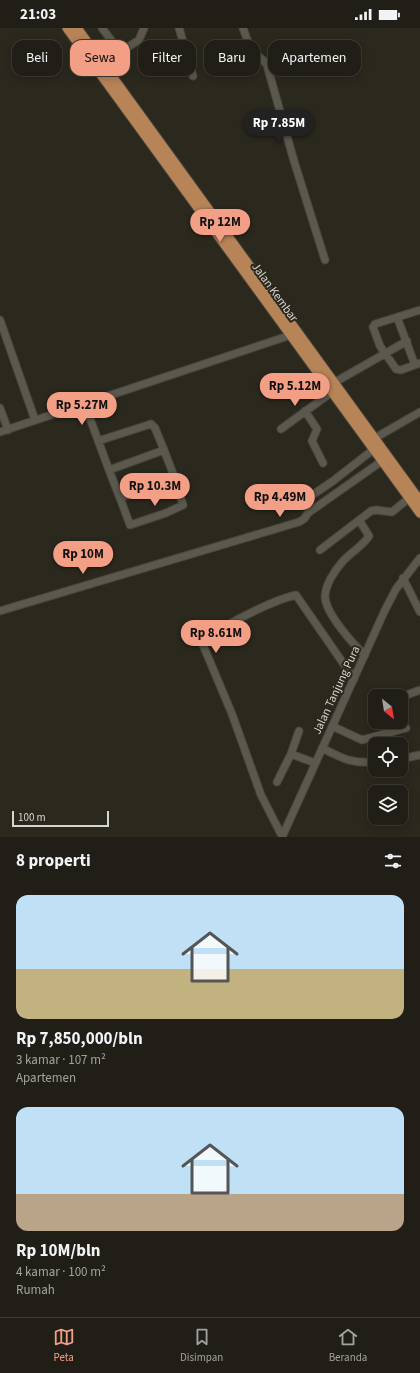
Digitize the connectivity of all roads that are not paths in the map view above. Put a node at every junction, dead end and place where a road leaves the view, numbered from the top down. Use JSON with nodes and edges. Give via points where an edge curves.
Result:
{"nodes":[{"id":1,"x":67,"y":28,"type":"edge"},
{"id":2,"x":77,"y":28,"type":"edge"},
{"id":3,"x":102,"y":28,"type":"edge"},
{"id":4,"x":144,"y":28,"type":"edge"},
{"id":5,"x":179,"y":28,"type":"edge"},
{"id":6,"x":243,"y":28,"type":"edge"},
{"id":7,"x":80,"y":40,"type":"edge"},
{"id":8,"x":87,"y":40,"type":"edge"},
{"id":9,"x":111,"y":40,"type":"edge"},
{"id":10,"x":182,"y":40,"type":"edge"},
{"id":11,"x":130,"y":46,"type":"edge"},
{"id":12,"x":114,"y":76,"type":"edge"},
{"id":13,"x":115,"y":76,"type":"edge"},
{"id":14,"x":325,"y":260,"type":"dead end"},
{"id":15,"x":420,"y":310,"type":"edge"},
{"id":16,"x":397,"y":317,"type":"junction"},
{"id":17,"x":0,"y":320,"type":"edge"},
{"id":18,"x":285,"y":338,"type":"junction"},
{"id":19,"x":406,"y":342,"type":"junction"},
{"id":20,"x":386,"y":353,"type":"junction"},
{"id":21,"x":418,"y":364,"type":"edge"},
{"id":22,"x":332,"y":388,"type":"junction"},
{"id":23,"x":85,"y":405,"type":"junction"},
{"id":24,"x":0,"y":408,"type":"edge"},
{"id":25,"x":305,"y":411,"type":"junction"},
{"id":26,"x":420,"y":412,"type":"edge"},
{"id":27,"x":35,"y":420,"type":"junction"},
{"id":28,"x":281,"y":429,"type":"dead end"},
{"id":29,"x":8,"y":430,"type":"junction"},
{"id":30,"x":0,"y":432,"type":"edge"},
{"id":31,"x":98,"y":441,"type":"junction"},
{"id":32,"x":164,"y":450,"type":"junction"},
{"id":33,"x":379,"y":451,"type":"junction"},
{"id":34,"x":323,"y":463,"type":"dead end"},
{"id":35,"x":109,"y":470,"type":"junction"},
{"id":36,"x":174,"y":476,"type":"junction"},
{"id":37,"x":120,"y":498,"type":"junction"},
{"id":38,"x":412,"y":498,"type":"edge"},
{"id":39,"x":305,"y":500,"type":"dead end"},
{"id":40,"x":420,"y":513,"type":"edge"},
{"id":41,"x":359,"y":520,"type":"junction"},
{"id":42,"x":320,"y":550,"type":"dead end"},
{"id":43,"x":420,"y":558,"type":"edge"},
{"id":44,"x":403,"y":578,"type":"junction"},
{"id":45,"x":0,"y":611,"type":"edge"},
{"id":46,"x":420,"y":612,"type":"edge"},
{"id":47,"x":365,"y":655,"type":"junction"},
{"id":48,"x":354,"y":679,"type":"junction"},
{"id":49,"x":420,"y":690,"type":"edge"},
{"id":50,"x":408,"y":694,"type":"edge"},
{"id":51,"x":332,"y":726,"type":"junction"},
{"id":52,"x":402,"y":729,"type":"edge"},
{"id":53,"x":299,"y":731,"type":"dead end"},
{"id":54,"x":322,"y":748,"type":"junction"},
{"id":55,"x":291,"y":754,"type":"junction"},
{"id":56,"x":420,"y":755,"type":"edge"},
{"id":57,"x":408,"y":758,"type":"edge"},
{"id":58,"x":368,"y":762,"type":"edge"},
{"id":59,"x":315,"y":763,"type":"junction"},
{"id":60,"x":277,"y":782,"type":"dead end"},
{"id":61,"x":282,"y":836,"type":"edge"}],
"edges":[{"from":1,"to":7,"type":"main road","name":"Jalan Kembar"},
{"from":2,"to":8,"type":"main road","name":"Jalan Kembar"},
{"from":3,"to":9,"type":"street"},
{"from":4,"to":11,"type":"street","via":[[139,40]]},
{"from":5,"to":10,"type":"street"},
{"from":6,"to":14,"type":"street","via":[[251,50],[267,65]]},
{"from":12,"to":18,"type":"main road","name":"Jalan Kembar"},
{"from":13,"to":22,"type":"main road","name":"Jalan Kembar"},
{"from":15,"to":16,"type":"street"},
{"from":16,"to":19,"type":"street"},
{"from":16,"to":20,"type":"street","via":[[373,326],[378,342]]},
{"from":17,"to":27,"type":"street"},
{"from":18,"to":22,"type":"main road","name":"Jalan Kembar"},
{"from":18,"to":23,"type":"street","via":[[180,371]]},
{"from":19,"to":20,"type":"street"},
{"from":19,"to":21,"type":"street"},
{"from":20,"to":21,"type":"street","via":[[396,370]]},
{"from":20,"to":22,"type":"street"},
{"from":22,"to":25,"type":"street"},
{"from":22,"to":33,"type":"main road","name":"Jalan Kembar"},
{"from":23,"to":27,"type":"street"},
{"from":23,"to":31,"type":"street"},
{"from":24,"to":29,"type":"street"},
{"from":25,"to":28,"type":"street"},
{"from":25,"to":34,"type":"street","via":[[317,429],[312,441]]},
{"from":26,"to":33,"type":"street"},
{"from":27,"to":29,"type":"street"},
{"from":29,"to":30,"type":"street"},
{"from":31,"to":32,"type":"street","via":[[151,424]]},
{"from":31,"to":35,"type":"street"},
{"from":32,"to":35,"type":"street"},
{"from":32,"to":36,"type":"street"},
{"from":33,"to":38,"type":"main road","name":"Jalan Kembar"},
{"from":33,"to":39,"type":"street"},
{"from":33,"to":45,"type":"street","via":[[299,522]]},
{"from":35,"to":37,"type":"street"},
{"from":36,"to":37,"type":"street"},
{"from":36,"to":37,"type":"street","via":[[183,505],[166,513],[130,525]]},
{"from":38,"to":40,"type":"main road","name":"Jalan Kembar"},
{"from":38,"to":41,"type":"street","via":[[390,512],[374,510]]},
{"from":41,"to":42,"type":"street"},
{"from":41,"to":47,"type":"street","via":[[369,536],[341,564],[328,586],[325,597],[343,631]]},
{"from":43,"to":44,"type":"street","name":"Jalan Tanjung Pura"},
{"from":44,"to":46,"type":"street"},
{"from":44,"to":47,"type":"street","name":"Jalan Tanjung Pura"},
{"from":47,"to":48,"type":"street","name":"Jalan Tanjung Pura"},
{"from":48,"to":51,"type":"street","name":"Jalan Tanjung Pura"},
{"from":48,"to":61,"type":"street","via":[[296,595],[241,618],[204,643],[204,650],[232,714],[261,794]]},
{"from":49,"to":50,"type":"street"},
{"from":51,"to":52,"type":"street","via":[[362,740]]},
{"from":51,"to":54,"type":"street","name":"Jalan Tanjung Pura"},
{"from":53,"to":55,"type":"street"},
{"from":54,"to":58,"type":"street","via":[[349,762]]},
{"from":54,"to":59,"type":"street","name":"Jalan Tanjung Pura"},
{"from":55,"to":59,"type":"street"},
{"from":55,"to":60,"type":"street"},
{"from":56,"to":57,"type":"street"},
{"from":59,"to":61,"type":"street","name":"Jalan Tanjung Pura"}]}
